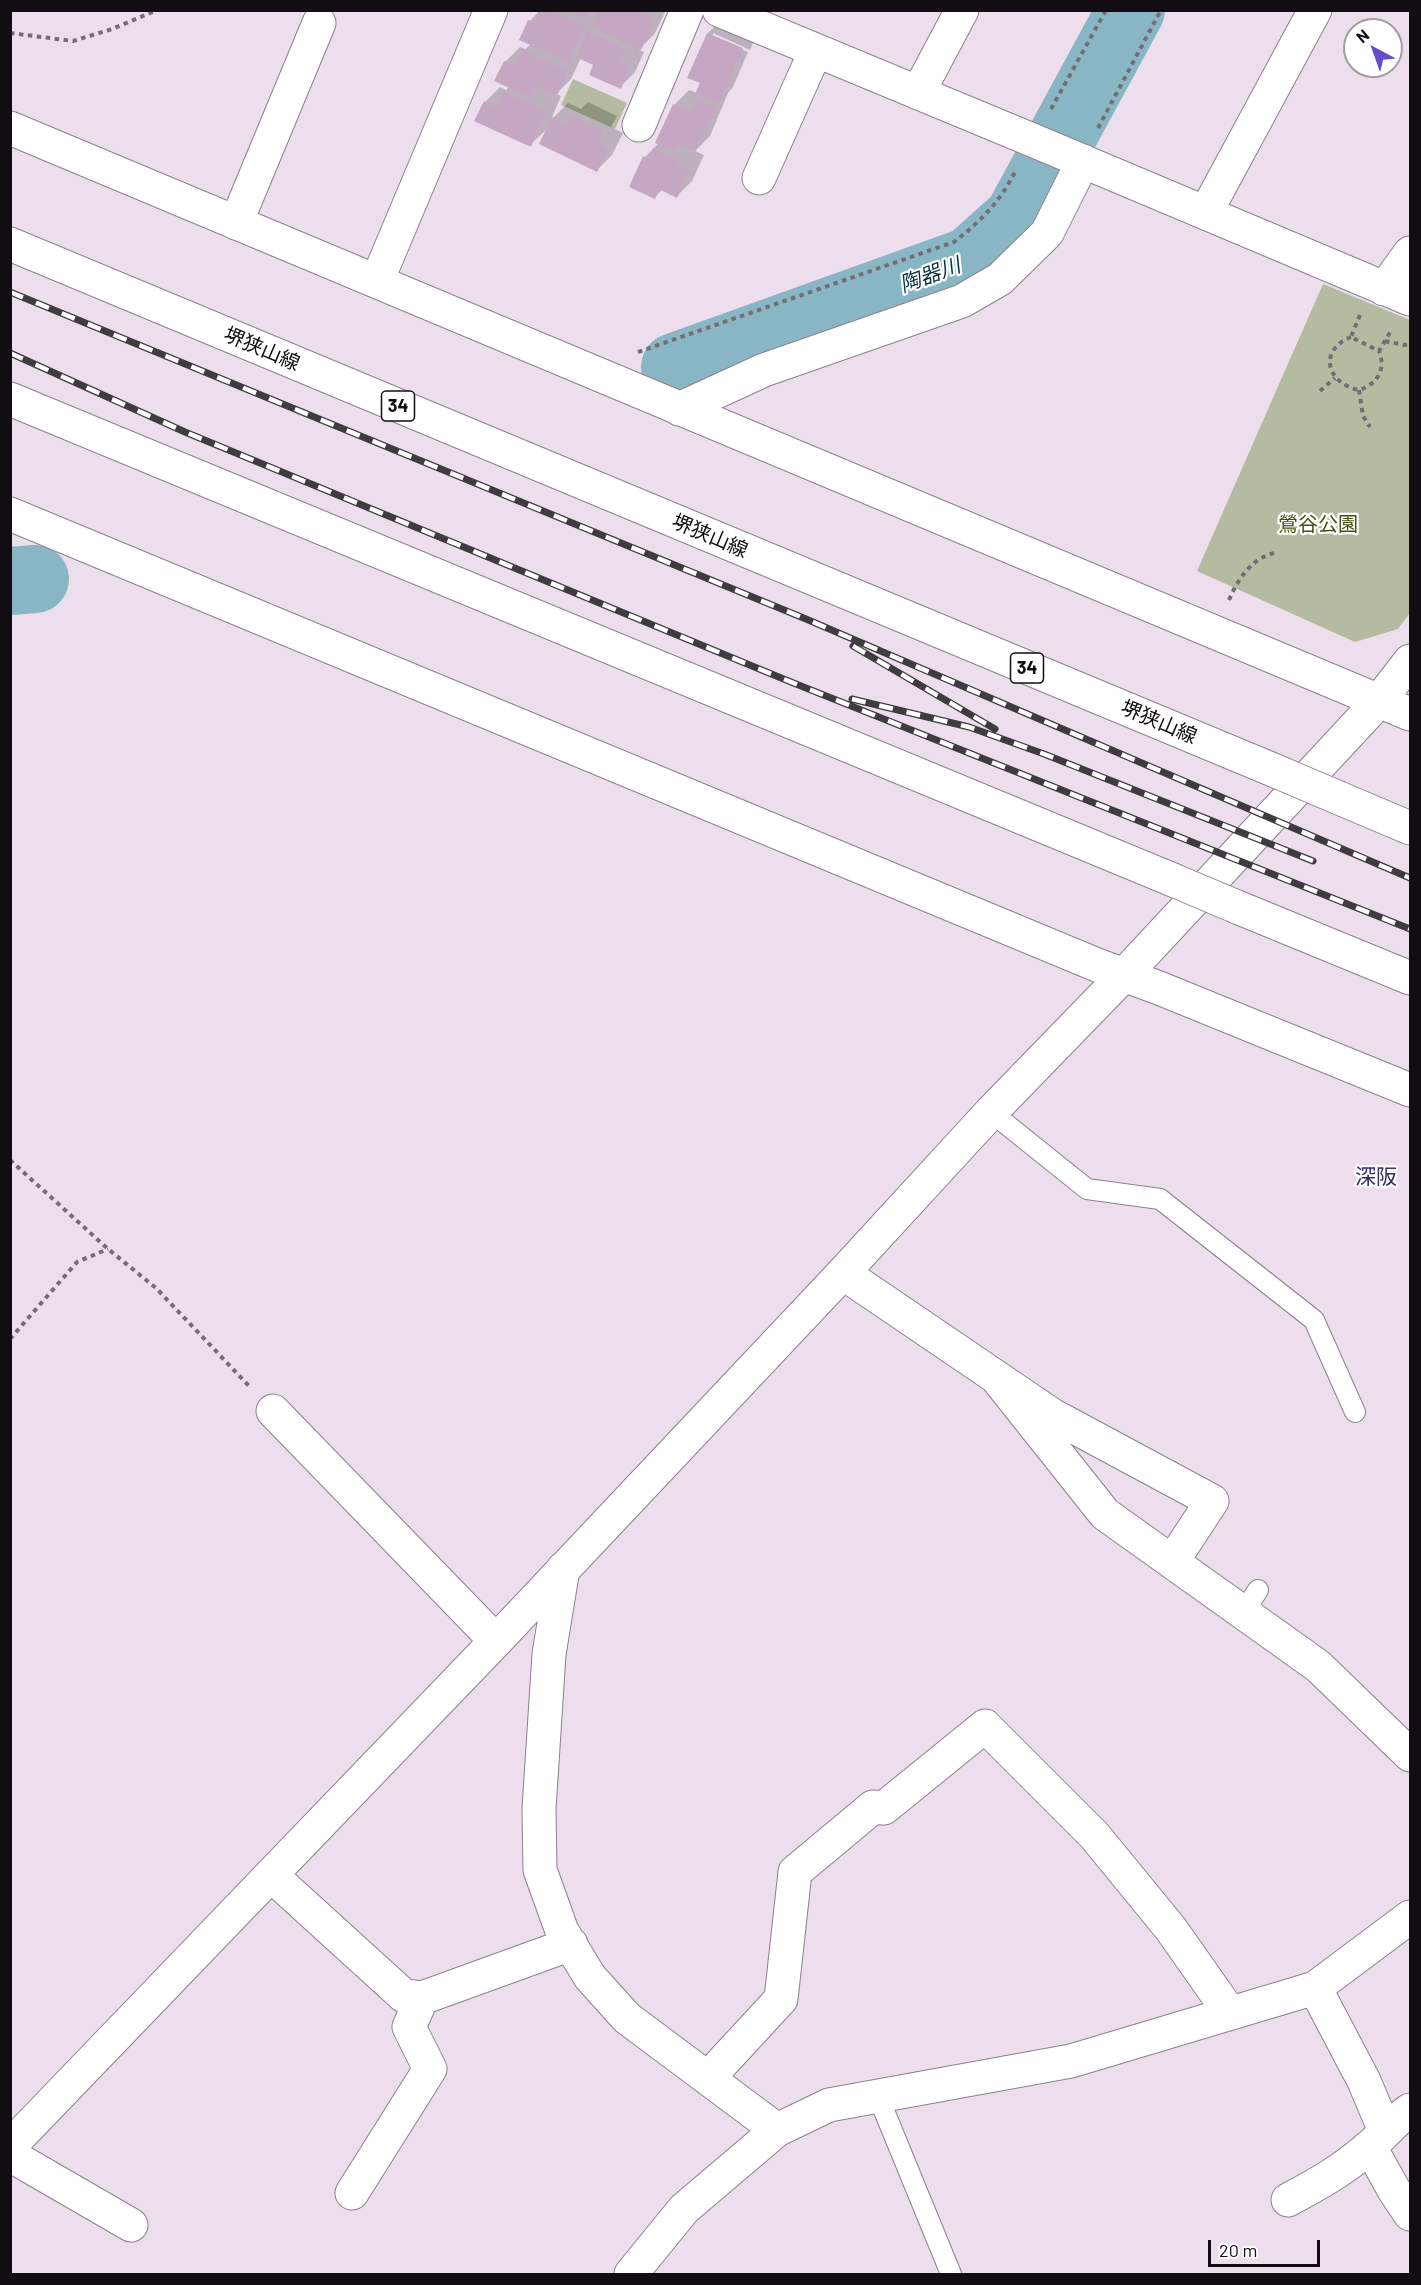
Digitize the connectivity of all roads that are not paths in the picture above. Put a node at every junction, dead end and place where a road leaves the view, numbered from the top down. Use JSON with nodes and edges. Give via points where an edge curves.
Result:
{"nodes":[{"id":1,"x":491,"y":10,"type":"edge"},
{"id":2,"x":687,"y":10,"type":"edge"},
{"id":3,"x":719,"y":10,"type":"edge"},
{"id":4,"x":962,"y":10,"type":"edge"},
{"id":5,"x":1315,"y":10,"type":"edge"},
{"id":6,"x":319,"y":22,"type":"dead end"},
{"id":7,"x":815,"y":52,"type":"junction"},
{"id":8,"x":918,"y":93,"type":"junction"},
{"id":9,"x":639,"y":125,"type":"dead end"},
{"id":10,"x":10,"y":128,"type":"edge"},
{"id":11,"x":1078,"y":159,"type":"junction"},
{"id":12,"x":759,"y":178,"type":"dead end"},
{"id":13,"x":1206,"y":212,"type":"junction"},
{"id":14,"x":236,"y":223,"type":"junction"},
{"id":15,"x":15,"y":246,"type":"edge"},
{"id":16,"x":1410,"y":253,"type":"edge"},
{"id":17,"x":377,"y":281,"type":"junction"},
{"id":18,"x":1397,"y":294,"type":"edge"},
{"id":19,"x":10,"y":399,"type":"edge"},
{"id":20,"x":679,"y":409,"type":"junction"},
{"id":21,"x":10,"y":514,"type":"edge"},
{"id":22,"x":1410,"y":661,"type":"edge"},
{"id":23,"x":1379,"y":701,"type":"junction"},
{"id":24,"x":1410,"y":714,"type":"edge"},
{"id":25,"x":1410,"y":828,"type":"edge"},
{"id":26,"x":1124,"y":975,"type":"junction"},
{"id":27,"x":1410,"y":978,"type":"edge"},
{"id":28,"x":1410,"y":1090,"type":"edge"},
{"id":29,"x":991,"y":1112,"type":"junction"},
{"id":30,"x":843,"y":1273,"type":"junction"},
{"id":31,"x":996,"y":1377,"type":"junction"},
{"id":32,"x":273,"y":1411,"type":"road end"},
{"id":33,"x":1354,"y":1412,"type":"dead end"},
{"id":34,"x":1172,"y":1562,"type":"junction"},
{"id":35,"x":563,"y":1569,"type":"junction"},
{"id":36,"x":496,"y":1641,"type":"junction"},
{"id":37,"x":1410,"y":1755,"type":"edge"},
{"id":38,"x":271,"y":1875,"type":"junction"},
{"id":39,"x":1410,"y":1917,"type":"edge"},
{"id":40,"x":571,"y":1944,"type":"junction"},
{"id":41,"x":1315,"y":1988,"type":"junction"},
{"id":42,"x":422,"y":1998,"type":"junction"},
{"id":43,"x":1230,"y":2013,"type":"junction"},
{"id":44,"x":708,"y":2078,"type":"junction"},
{"id":45,"x":878,"y":2096,"type":"junction"},
{"id":46,"x":1410,"y":2110,"type":"edge"},
{"id":47,"x":777,"y":2130,"type":"junction"},
{"id":48,"x":1378,"y":2139,"type":"junction"},
{"id":49,"x":10,"y":2146,"type":"edge"},
{"id":50,"x":10,"y":2155,"type":"edge"},
{"id":51,"x":352,"y":2193,"type":"dead end"},
{"id":52,"x":1288,"y":2200,"type":"dead end"},
{"id":53,"x":1410,"y":2214,"type":"edge"},
{"id":54,"x":130,"y":2225,"type":"dead end"},
{"id":55,"x":631,"y":2274,"type":"edge"},
{"id":56,"x":951,"y":2274,"type":"edge"}],
"edges":[{"from":1,"to":17,"type":"street"},
{"from":2,"to":9,"type":"street"},
{"from":3,"to":7,"type":"street"},
{"from":4,"to":8,"type":"street"},
{"from":5,"to":13,"type":"street"},
{"from":6,"to":14,"type":"street"},
{"from":7,"to":8,"type":"street"},
{"from":7,"to":12,"type":"street"},
{"from":8,"to":11,"type":"street"},
{"from":10,"to":14,"type":"street"},
{"from":11,"to":13,"type":"street"},
{"from":11,"to":20,"type":"street","via":[[1047,232],[1000,279],[962,301],[764,370]]},
{"from":13,"to":18,"type":"street"},
{"from":14,"to":17,"type":"street"},
{"from":15,"to":25,"type":"street","name":"堺狭山線","number":"34","bridge":true},
{"from":16,"to":18,"type":"street"},
{"from":17,"to":20,"type":"street"},
{"from":19,"to":27,"type":"street","bridge":true},
{"from":20,"to":23,"type":"street"},
{"from":21,"to":26,"type":"street"},
{"from":22,"to":23,"type":"street"},
{"from":23,"to":24,"type":"street"},
{"from":23,"to":26,"type":"street"},
{"from":26,"to":28,"type":"street"},
{"from":26,"to":29,"type":"street"},
{"from":29,"to":30,"type":"street"},
{"from":29,"to":33,"type":"lane","via":[[1087,1189],[1160,1199],[1314,1320]]},
{"from":30,"to":31,"type":"street"},
{"from":30,"to":35,"type":"street"},
{"from":31,"to":34,"type":"street","via":[[1106,1514]]},
{"from":31,"to":34,"type":"street","via":[[1052,1415],[1212,1501]]},
{"from":32,"to":36,"type":"street"},
{"from":34,"to":37,"type":"street","via":[[1250,1601]]},
{"from":35,"to":36,"type":"street"},
{"from":35,"to":40,"type":"street","via":[[549,1654],[539,1809],[540,1870],[562,1931]]},
{"from":36,"to":38,"type":"street"},
{"from":38,"to":42,"type":"street","via":[[404,1996]]},
{"from":38,"to":49,"type":"street"},
{"from":39,"to":41,"type":"street"},
{"from":40,"to":42,"type":"street"},
{"from":40,"to":44,"type":"street","via":[[590,1977],[627,2018]]},
{"from":41,"to":43,"type":"street"},
{"from":41,"to":48,"type":"street","via":[[1364,2081]]},
{"from":42,"to":51,"type":"street","via":[[409,2027],[430,2069]]},
{"from":43,"to":44,"type":"street","via":[[1171,1929],[1094,1835],[985,1726],[884,1808],[873,1807],[795,1872],[781,1999]]},
{"from":43,"to":45,"type":"street","via":[[1071,2061]]},
{"from":44,"to":47,"type":"street"},
{"from":45,"to":47,"type":"street","via":[[829,2105]]},
{"from":45,"to":56,"type":"lane"},
{"from":46,"to":48,"type":"street"},
{"from":47,"to":55,"type":"street","via":[[684,2209]]},
{"from":48,"to":52,"type":"street","via":[[1332,2177]]},
{"from":48,"to":53,"type":"street","via":[[1394,2190]]},
{"from":50,"to":54,"type":"street"}]}
